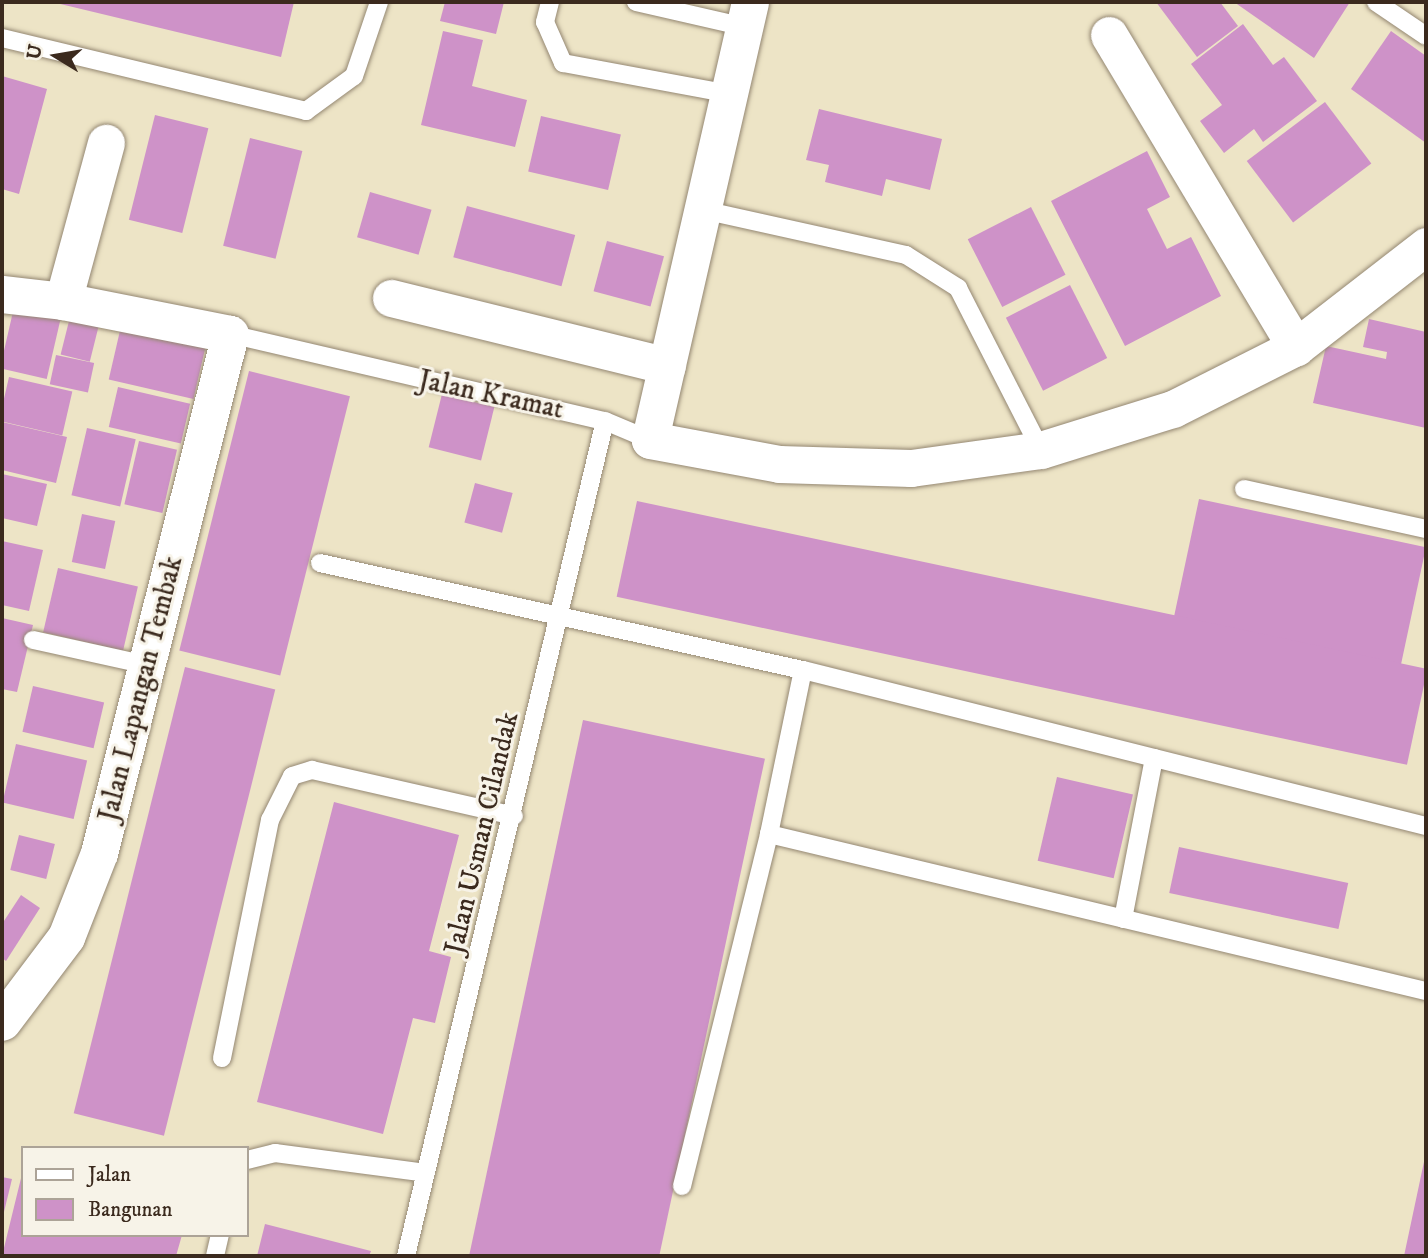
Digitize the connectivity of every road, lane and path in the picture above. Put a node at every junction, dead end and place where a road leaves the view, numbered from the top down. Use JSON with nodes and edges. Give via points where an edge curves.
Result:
{"nodes":[{"id":1,"x":379,"y":2,"type":"edge"},
{"id":2,"x":550,"y":2,"type":"edge"},
{"id":3,"x":636,"y":2,"type":"edge"},
{"id":4,"x":1376,"y":2,"type":"edge"},
{"id":5,"x":748,"y":15,"type":"edge"},
{"id":6,"x":1108,"y":35,"type":"dead end"},
{"id":7,"x":1426,"y":36,"type":"edge"},
{"id":8,"x":2,"y":38,"type":"edge"},
{"id":9,"x":730,"y":94,"type":"junction"},
{"id":10,"x":106,"y":143,"type":"dead end"},
{"id":11,"x":703,"y":210,"type":"junction"},
{"id":12,"x":1426,"y":246,"type":"edge"},
{"id":13,"x":391,"y":298,"type":"dead end"},
{"id":14,"x":63,"y":301,"type":"junction"},
{"id":15,"x":5,"y":305,"type":"edge"},
{"id":16,"x":230,"y":334,"type":"junction"},
{"id":17,"x":1296,"y":347,"type":"junction"},
{"id":18,"x":667,"y":366,"type":"junction"},
{"id":19,"x":605,"y":421,"type":"junction"},
{"id":20,"x":650,"y":440,"type":"junction"},
{"id":21,"x":1041,"y":450,"type":"junction"},
{"id":22,"x":1244,"y":489,"type":"dead end"},
{"id":23,"x":1426,"y":529,"type":"edge"},
{"id":24,"x":320,"y":563,"type":"dead end"},
{"id":25,"x":559,"y":620,"type":"junction"},
{"id":26,"x":33,"y":640,"type":"dead end"},
{"id":27,"x":147,"y":665,"type":"junction"},
{"id":28,"x":803,"y":670,"type":"junction"},
{"id":29,"x":1154,"y":758,"type":"junction"},
{"id":30,"x":514,"y":816,"type":"junction"},
{"id":31,"x":1426,"y":827,"type":"edge"},
{"id":32,"x":769,"y":834,"type":"junction"},
{"id":33,"x":1123,"y":919,"type":"junction"},
{"id":34,"x":1426,"y":991,"type":"edge"},
{"id":35,"x":2,"y":1022,"type":"edge"},
{"id":36,"x":222,"y":1058,"type":"dead end"},
{"id":37,"x":248,"y":1160,"type":"edge"},
{"id":38,"x":426,"y":1173,"type":"junction"},
{"id":39,"x":682,"y":1186,"type":"dead end"},
{"id":40,"x":220,"y":1237,"type":"edge"},
{"id":41,"x":215,"y":1256,"type":"edge"},
{"id":42,"x":406,"y":1256,"type":"edge"}],
"edges":[{"from":1,"to":8,"type":"lane","via":[[354,76],[306,111]]},
{"from":2,"to":9,"type":"lane","via":[[545,22],[563,63]]},
{"from":3,"to":5,"type":"lane"},
{"from":4,"to":7,"type":"lane"},
{"from":5,"to":9,"type":"street"},
{"from":6,"to":17,"type":"street"},
{"from":9,"to":11,"type":"street"},
{"from":10,"to":14,"type":"street"},
{"from":11,"to":18,"type":"street"},
{"from":11,"to":21,"type":"lane","via":[[906,255],[957,288]]},
{"from":12,"to":17,"type":"street"},
{"from":13,"to":18,"type":"street"},
{"from":14,"to":15,"type":"street"},
{"from":14,"to":16,"type":"street"},
{"from":16,"to":19,"type":"lane","name":"Jalan Kramat"},
{"from":16,"to":27,"type":"street","name":"Jalan Lapangan Tembak"},
{"from":17,"to":21,"type":"street","via":[[1173,409]]},
{"from":18,"to":20,"type":"street"},
{"from":19,"to":20,"type":"lane","name":"Jalan Kramat"},
{"from":19,"to":25,"type":"lane","name":"Jalan Usman Cilandak"},
{"from":20,"to":21,"type":"street","via":[[779,464],[911,468]]},
{"from":22,"to":23,"type":"lane"},
{"from":24,"to":25,"type":"lane"},
{"from":25,"to":28,"type":"lane"},
{"from":25,"to":30,"type":"lane","name":"Jalan Usman Cilandak"},
{"from":26,"to":27,"type":"lane"},
{"from":27,"to":35,"type":"street","name":"Jalan Lapangan Tembak","via":[[99,853],[66,937]]},
{"from":28,"to":29,"type":"lane"},
{"from":28,"to":32,"type":"lane"},
{"from":29,"to":31,"type":"lane"},
{"from":29,"to":33,"type":"lane"},
{"from":30,"to":36,"type":"lane","via":[[312,770],[292,776],[270,820]]},
{"from":30,"to":38,"type":"lane","name":"Jalan Usman Cilandak"},
{"from":32,"to":33,"type":"lane"},
{"from":32,"to":39,"type":"lane"},
{"from":33,"to":34,"type":"lane"},
{"from":37,"to":38,"type":"lane","via":[[275,1153]]},
{"from":38,"to":42,"type":"lane","name":"Jalan Usman Cilandak"},
{"from":40,"to":41,"type":"lane"}]}
